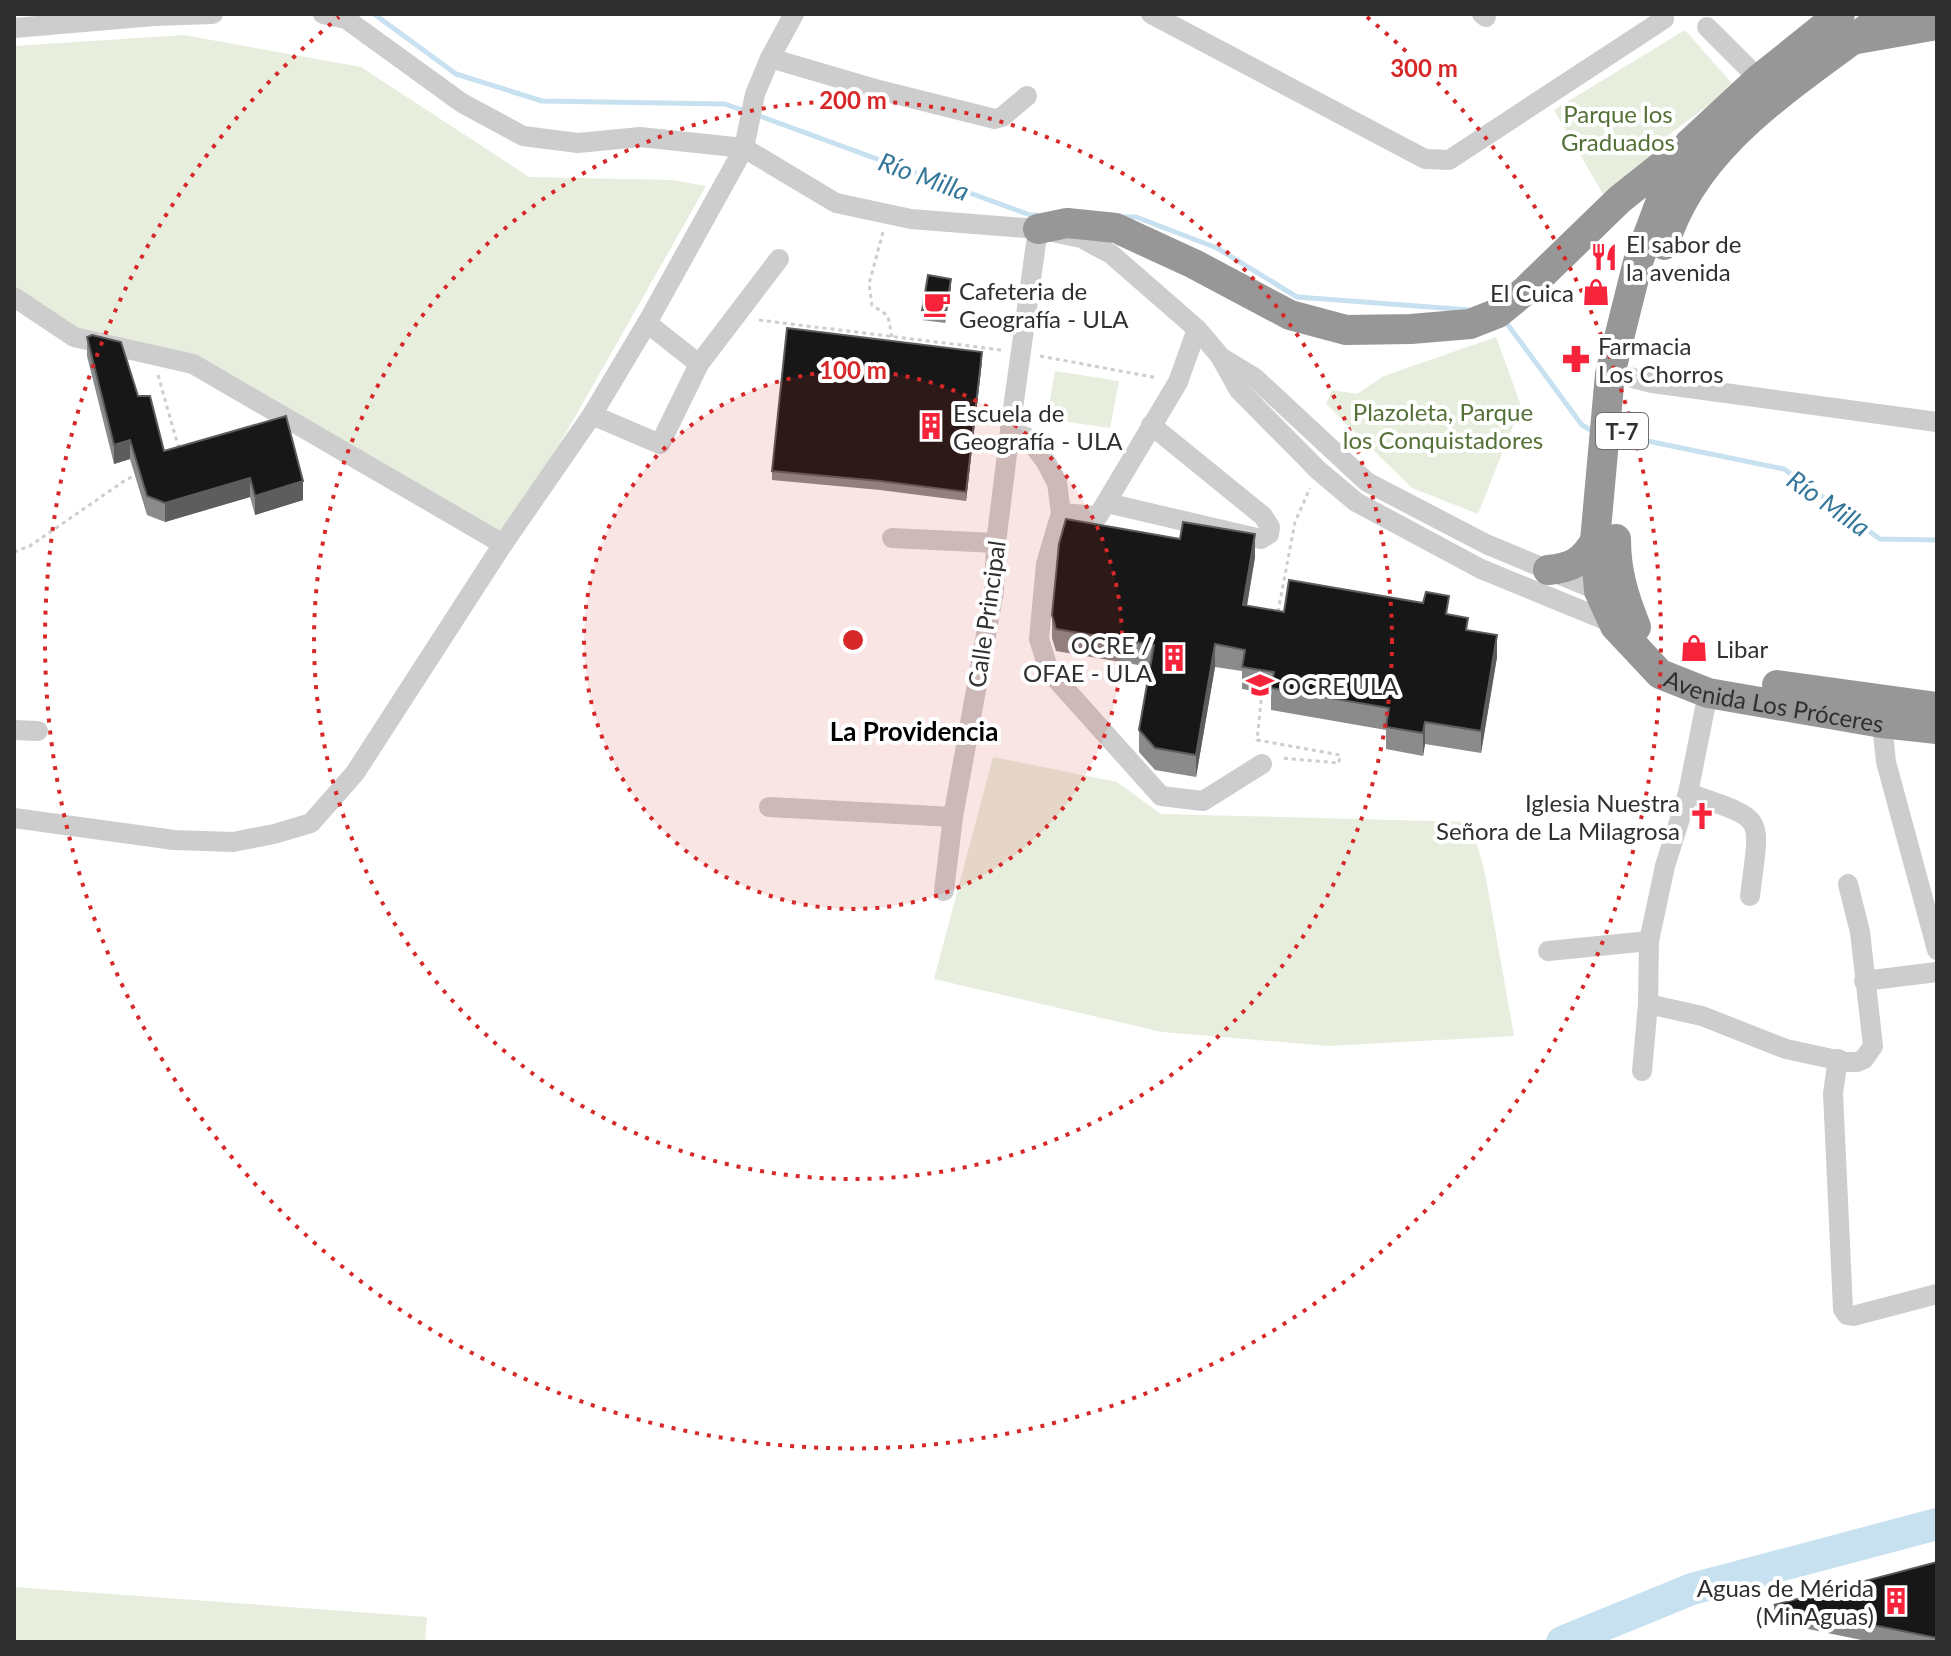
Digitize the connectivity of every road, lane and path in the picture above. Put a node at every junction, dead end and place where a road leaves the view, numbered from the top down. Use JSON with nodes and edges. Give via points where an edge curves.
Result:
{"nodes":[{"id":1,"x":213,"y":14,"type":"edge"},
{"id":2,"x":323,"y":14,"type":"edge"},
{"id":3,"x":794,"y":14,"type":"edge"},
{"id":4,"x":1151,"y":14,"type":"edge"},
{"id":5,"x":1815,"y":14,"type":"edge"},
{"id":6,"x":1886,"y":14,"type":"edge"},
{"id":7,"x":1664,"y":16,"type":"edge"},
{"id":8,"x":1937,"y":25,"type":"edge"},
{"id":9,"x":1707,"y":27,"type":"dead end"},
{"id":10,"x":1847,"y":27,"type":"edge"},
{"id":11,"x":14,"y":28,"type":"edge"},
{"id":12,"x":1793,"y":50,"type":"junction"},
{"id":13,"x":770,"y":58,"type":"junction"},
{"id":14,"x":1759,"y":79,"type":"junction"},
{"id":15,"x":1027,"y":96,"type":"dead end"},
{"id":16,"x":1689,"y":144,"type":"junction"},
{"id":17,"x":744,"y":148,"type":"junction"},
{"id":18,"x":892,"y":215,"type":"junction"},
{"id":19,"x":1038,"y":229,"type":"junction"},
{"id":20,"x":779,"y":259,"type":"dead end"},
{"id":21,"x":14,"y":297,"type":"edge"},
{"id":22,"x":745,"y":319,"type":"dead end"},
{"id":23,"x":647,"y":323,"type":"junction"},
{"id":24,"x":1197,"y":329,"type":"junction"},
{"id":25,"x":892,"y":337,"type":"junction"},
{"id":26,"x":1020,"y":352,"type":"junction"},
{"id":27,"x":1220,"y":356,"type":"junction"},
{"id":28,"x":699,"y":364,"type":"junction"},
{"id":29,"x":1629,"y":377,"type":"junction"},
{"id":30,"x":1178,"y":382,"type":"junction"},
{"id":31,"x":592,"y":415,"type":"junction"},
{"id":32,"x":1937,"y":422,"type":"edge"},
{"id":33,"x":1151,"y":425,"type":"junction"},
{"id":34,"x":1010,"y":430,"type":"junction"},
{"id":35,"x":1318,"y":470,"type":"junction"},
{"id":36,"x":141,"y":474,"type":"edge"},
{"id":37,"x":1107,"y":503,"type":"junction"},
{"id":38,"x":1061,"y":513,"type":"junction"},
{"id":39,"x":892,"y":538,"type":"dead end"},
{"id":40,"x":1595,"y":541,"type":"junction"},
{"id":41,"x":996,"y":543,"type":"junction"},
{"id":42,"x":503,"y":544,"type":"junction"},
{"id":43,"x":14,"y":552,"type":"edge"},
{"id":44,"x":1548,"y":570,"type":"junction"},
{"id":45,"x":1610,"y":590,"type":"junction"},
{"id":46,"x":1276,"y":626,"type":"edge"},
{"id":47,"x":1626,"y":627,"type":"junction"},
{"id":48,"x":1262,"y":692,"type":"edge"},
{"id":49,"x":1708,"y":693,"type":"junction"},
{"id":50,"x":1937,"y":707,"type":"edge"},
{"id":51,"x":1882,"y":723,"type":"junction"},
{"id":52,"x":1937,"y":729,"type":"edge"},
{"id":53,"x":14,"y":730,"type":"edge"},
{"id":54,"x":38,"y":731,"type":"dead end"},
{"id":55,"x":1262,"y":764,"type":"joint"},
{"id":56,"x":1688,"y":793,"type":"junction"},
{"id":57,"x":769,"y":807,"type":"dead end"},
{"id":58,"x":953,"y":817,"type":"junction"},
{"id":59,"x":14,"y":818,"type":"edge"},
{"id":60,"x":1848,"y":884,"type":"dead end"},
{"id":61,"x":944,"y":891,"type":"dead end"},
{"id":62,"x":1750,"y":896,"type":"dead end"},
{"id":63,"x":1649,"y":941,"type":"junction"},
{"id":64,"x":1937,"y":950,"type":"edge"},
{"id":65,"x":1548,"y":951,"type":"dead end"},
{"id":66,"x":1937,"y":972,"type":"edge"},
{"id":67,"x":1864,"y":981,"type":"junction"},
{"id":68,"x":1648,"y":1004,"type":"junction"},
{"id":69,"x":1838,"y":1059,"type":"junction"},
{"id":70,"x":1642,"y":1071,"type":"dead end"},
{"id":71,"x":1937,"y":1294,"type":"edge"}],
"edges":[{"from":1,"to":11,"type":"street"},
{"from":2,"to":17,"type":"street","via":[[346,19],[462,103],[523,136],[578,143],[640,137]]},
{"from":3,"to":13,"type":"street"},
{"from":4,"to":7,"type":"street","via":[[1437,161],[1449,160]]},
{"from":5,"to":12,"type":"highway"},
{"from":6,"to":10,"type":"highway","name":"Avenida Los Próceres","number":"T-7"},
{"from":8,"to":10,"type":"highway"},
{"from":9,"to":14,"type":"street"},
{"from":10,"to":12,"type":"highway","name":"Avenida Los Próceres","number":"T-7"},
{"from":10,"to":29,"type":"highway","name":"Avenida Los Próceres","number":"T-7","via":[[1724,146],[1692,185],[1666,238]]},
{"from":12,"to":14,"type":"highway","name":"Avenida Los Próceres","number":"T-7"},
{"from":13,"to":15,"type":"street","via":[[995,119]]},
{"from":13,"to":17,"type":"street","via":[[755,94]]},
{"from":14,"to":16,"type":"highway","name":"Avenida Los Próceres","number":"T-7"},
{"from":16,"to":19,"type":"highway","via":[[1620,199],[1507,306],[1470,324],[1346,330],[1290,315],[1116,228],[1067,223]]},
{"from":16,"to":40,"type":"highway","name":"Avenida Los Próceres","number":"T-7","via":[[1672,171],[1638,262],[1610,374]]},
{"from":17,"to":18,"type":"street","via":[[836,203]]},
{"from":17,"to":23,"type":"street"},
{"from":18,"to":19,"type":"street"},
{"from":18,"to":25,"type":"path","via":[[869,284],[872,305],[888,316]]},
{"from":19,"to":24,"type":"street","via":[[1081,238],[1111,254]]},
{"from":19,"to":26,"type":"street","name":"Calle Principal"},
{"from":20,"to":28,"type":"street"},
{"from":21,"to":42,"type":"street","via":[[74,337],[193,364]]},
{"from":22,"to":25,"type":"path"},
{"from":23,"to":28,"type":"street"},
{"from":23,"to":31,"type":"street"},
{"from":24,"to":27,"type":"street"},
{"from":24,"to":30,"type":"street"},
{"from":25,"to":26,"type":"path"},
{"from":26,"to":30,"type":"path"},
{"from":26,"to":34,"type":"street","name":"Calle Principal"},
{"from":27,"to":35,"type":"street","via":[[1239,390]]},
{"from":27,"to":44,"type":"street","via":[[1255,378],[1367,482]]},
{"from":28,"to":31,"type":"street","via":[[660,444]]},
{"from":29,"to":32,"type":"street"},
{"from":29,"to":45,"type":"highway","name":"Avenida Los Próceres","number":"T-7"},
{"from":30,"to":33,"type":"street"},
{"from":31,"to":42,"type":"street"},
{"from":33,"to":37,"type":"street"},
{"from":33,"to":37,"type":"street","via":[[1263,516],[1269,534],[1261,539]]},
{"from":34,"to":38,"type":"street","via":[[1028,438],[1046,462],[1057,483]]},
{"from":34,"to":41,"type":"street","name":"Calle Principal"},
{"from":35,"to":46,"type":"path","via":[[1295,522]]},
{"from":35,"to":47,"type":"street","via":[[1356,502],[1481,569]]},
{"from":36,"to":43,"type":"path"},
{"from":37,"to":38,"type":"street","via":[[1093,518]]},
{"from":38,"to":55,"type":"street","via":[[1046,564],[1039,639],[1049,671],[1161,796],[1203,801]]},
{"from":39,"to":41,"type":"street"},
{"from":40,"to":44,"type":"highway","via":[[1576,565]]},
{"from":40,"to":45,"type":"highway","name":"Avenida Los Próceres","number":"T-7"},
{"from":41,"to":58,"type":"street","name":"Calle Principal","via":[[994,591]]},
{"from":42,"to":59,"type":"street","via":[[355,773],[311,823],[233,842],[174,840]]},
{"from":44,"to":45,"type":"street"},
{"from":45,"to":47,"type":"highway","name":"Avenida Los Próceres","number":"T-7"},
{"from":47,"to":49,"type":"highway","name":"Avenida Los Próceres","number":"T-7","via":[[1660,674]]},
{"from":47,"to":50,"type":"highway","name":"Avenida Los Próceres","number":"T-7","via":[[1686,666],[1718,676]]},
{"from":48,"to":55,"type":"path","via":[[1257,740],[1340,755],[1339,763],[1285,757]]},
{"from":49,"to":51,"type":"highway","name":"Avenida Los Próceres","number":"T-7"},
{"from":49,"to":56,"type":"street"},
{"from":51,"to":52,"type":"highway","name":"Avenida Los Próceres","number":"T-7"},
{"from":51,"to":64,"type":"street","via":[[1886,762]]},
{"from":53,"to":54,"type":"street"},
{"from":56,"to":62,"type":"street","via":[[1752,820],[1757,831]]},
{"from":56,"to":63,"type":"street"},
{"from":57,"to":58,"type":"street"},
{"from":58,"to":61,"type":"street","name":"Calle Principal"},
{"from":60,"to":67,"type":"street","via":[[1860,932]]},
{"from":63,"to":65,"type":"street"},
{"from":63,"to":68,"type":"street"},
{"from":66,"to":67,"type":"street"},
{"from":67,"to":69,"type":"street","via":[[1873,1046],[1857,1062]]},
{"from":68,"to":69,"type":"street","via":[[1702,1016],[1786,1049]]},
{"from":68,"to":70,"type":"street"},
{"from":69,"to":71,"type":"street","via":[[1833,1093],[1843,1309],[1853,1316]]}]}
